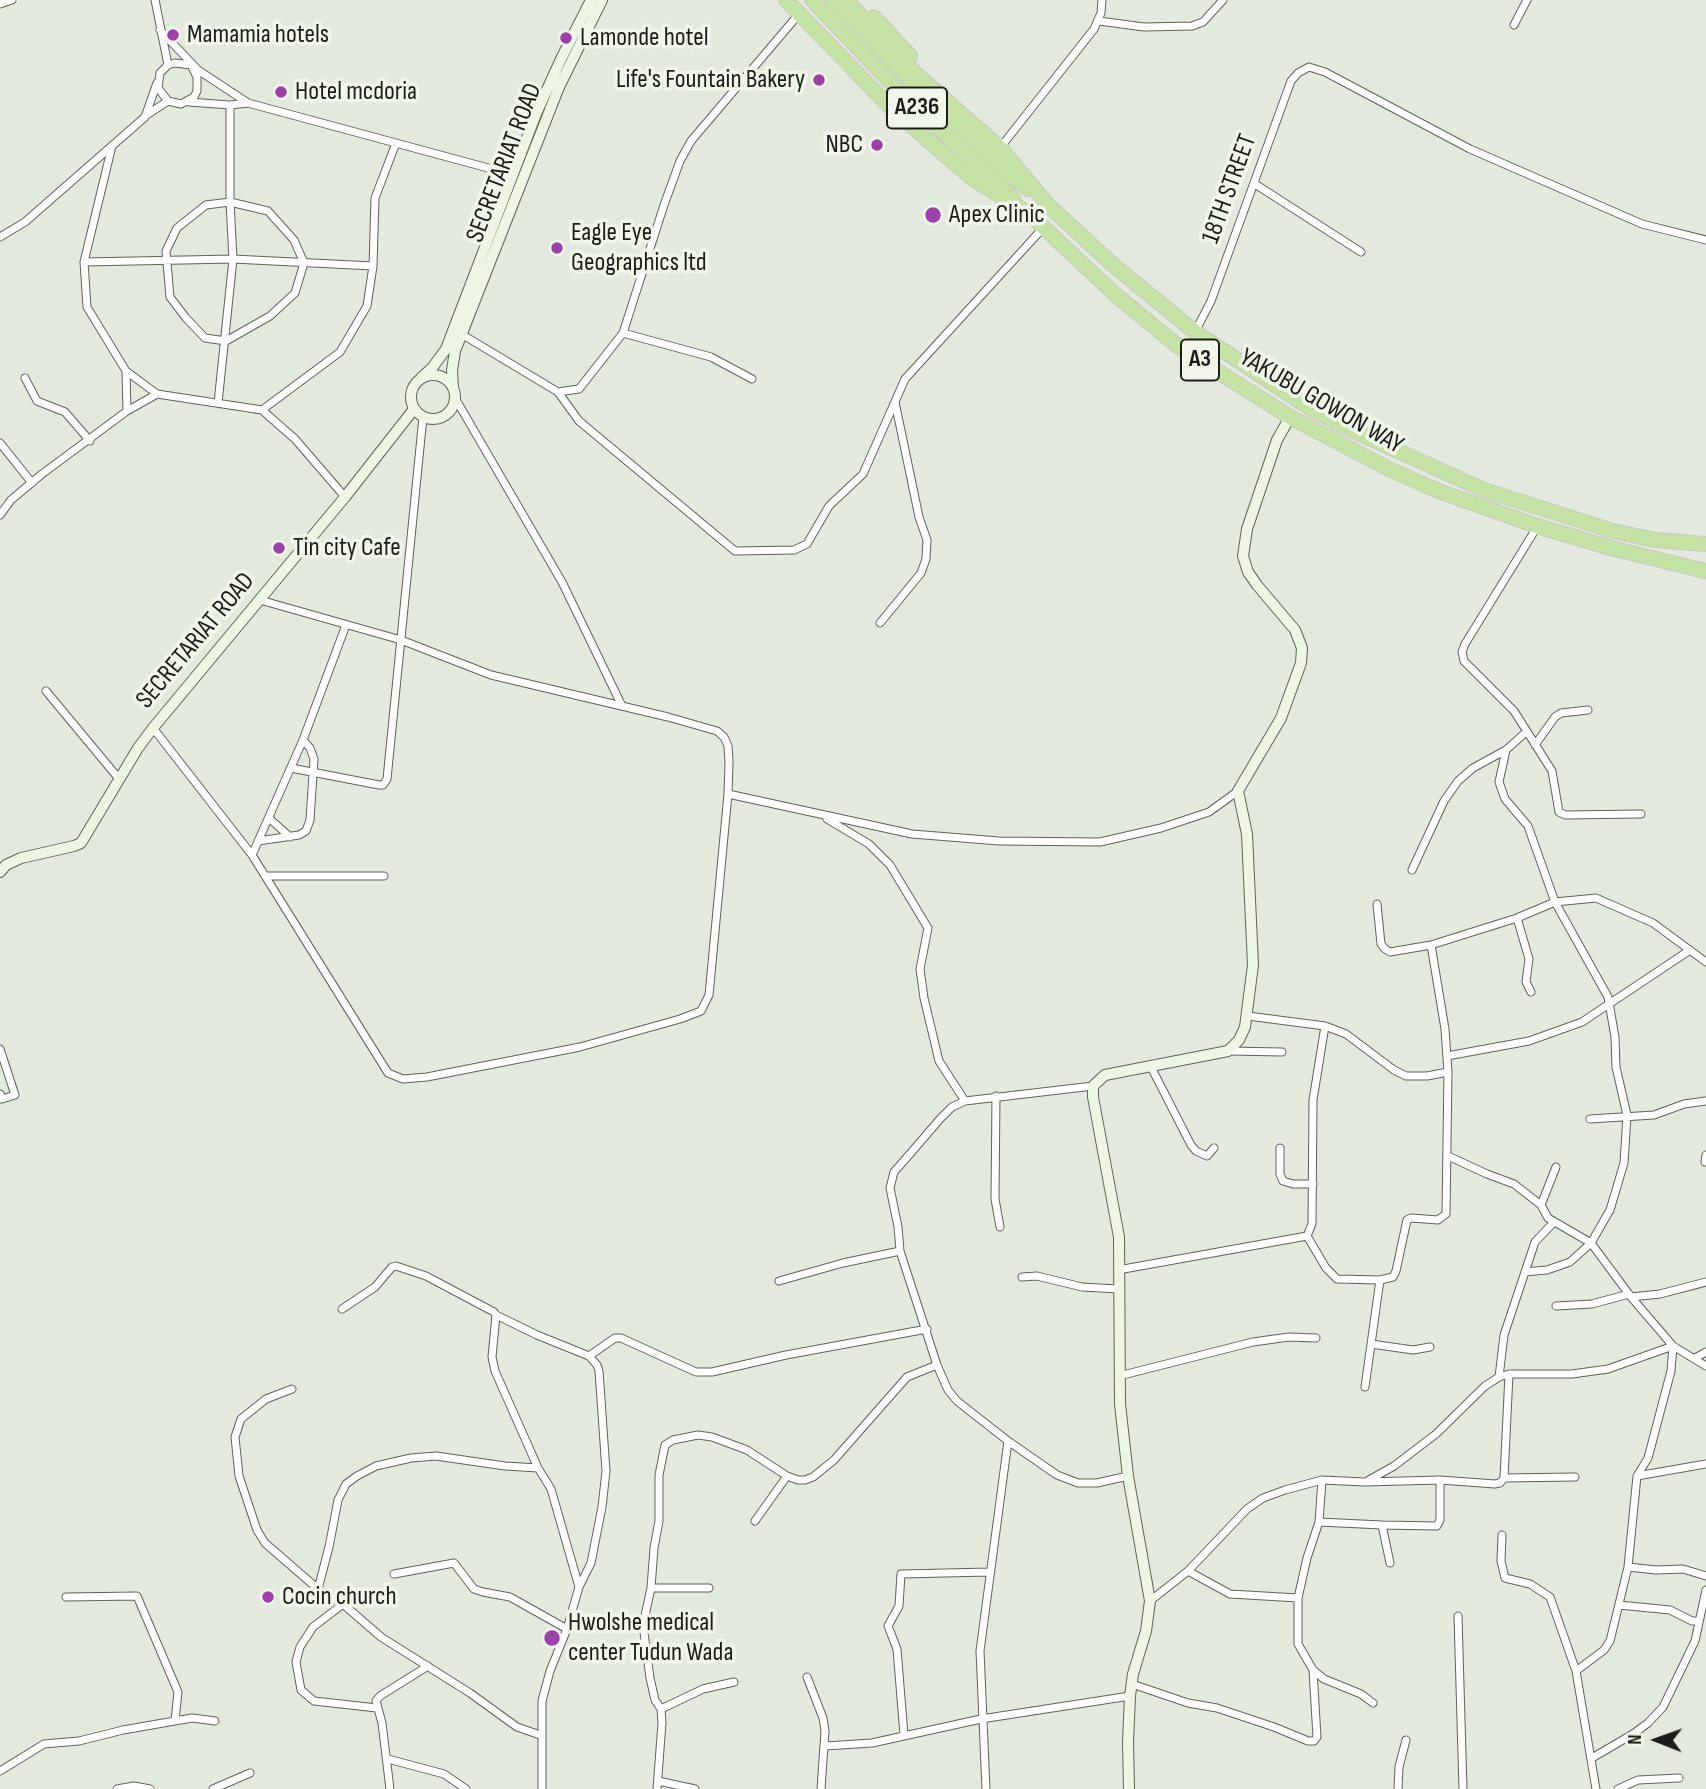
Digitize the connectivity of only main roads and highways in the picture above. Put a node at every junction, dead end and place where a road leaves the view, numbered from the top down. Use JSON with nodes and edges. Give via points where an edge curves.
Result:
{"nodes":[{"id":1,"x":786,"y":0,"type":"edge"},
{"id":2,"x":812,"y":0,"type":"edge"},
{"id":3,"x":832,"y":0,"type":"edge"},
{"id":4,"x":846,"y":0,"type":"edge"},
{"id":5,"x":858,"y":0,"type":"edge"},
{"id":6,"x":962,"y":115,"type":"junction"},
{"id":7,"x":1048,"y":205,"type":"junction"},
{"id":8,"x":1027,"y":212,"type":"junction"},
{"id":9,"x":1706,"y":545,"type":"edge"},
{"id":10,"x":1705,"y":572,"type":"edge"}],
"edges":[{"from":1,"to":8,"type":"highway","name":"YAKUBU GOWON WAY","number":"A3","via":[[892,109],[974,180]]},
{"from":2,"to":8,"type":"highway","number":"A236","via":[[896,88]]},
{"from":3,"to":7,"type":"highway","number":"A236","via":[[964,133]]},
{"from":4,"to":6,"type":"highway","name":"YAKUBU GOWON WAY","number":"A3","via":[[905,64]]},
{"from":5,"to":6,"type":"highway"},
{"from":6,"to":7,"type":"highway","name":"YAKUBU GOWON WAY","number":"A3","via":[[1000,148]]},
{"from":7,"to":9,"type":"highway","name":"YAKUBU GOWON WAY","number":"A3","via":[[1195,332],[1325,416],[1458,479],[1613,531]]},
{"from":8,"to":10,"type":"highway","name":"YAKUBU GOWON WAY","number":"A3","via":[[1116,296],[1179,347],[1389,470],[1537,526]]},
{"from":9,"to":10,"type":"highway","via":[[1701,560]]}]}
